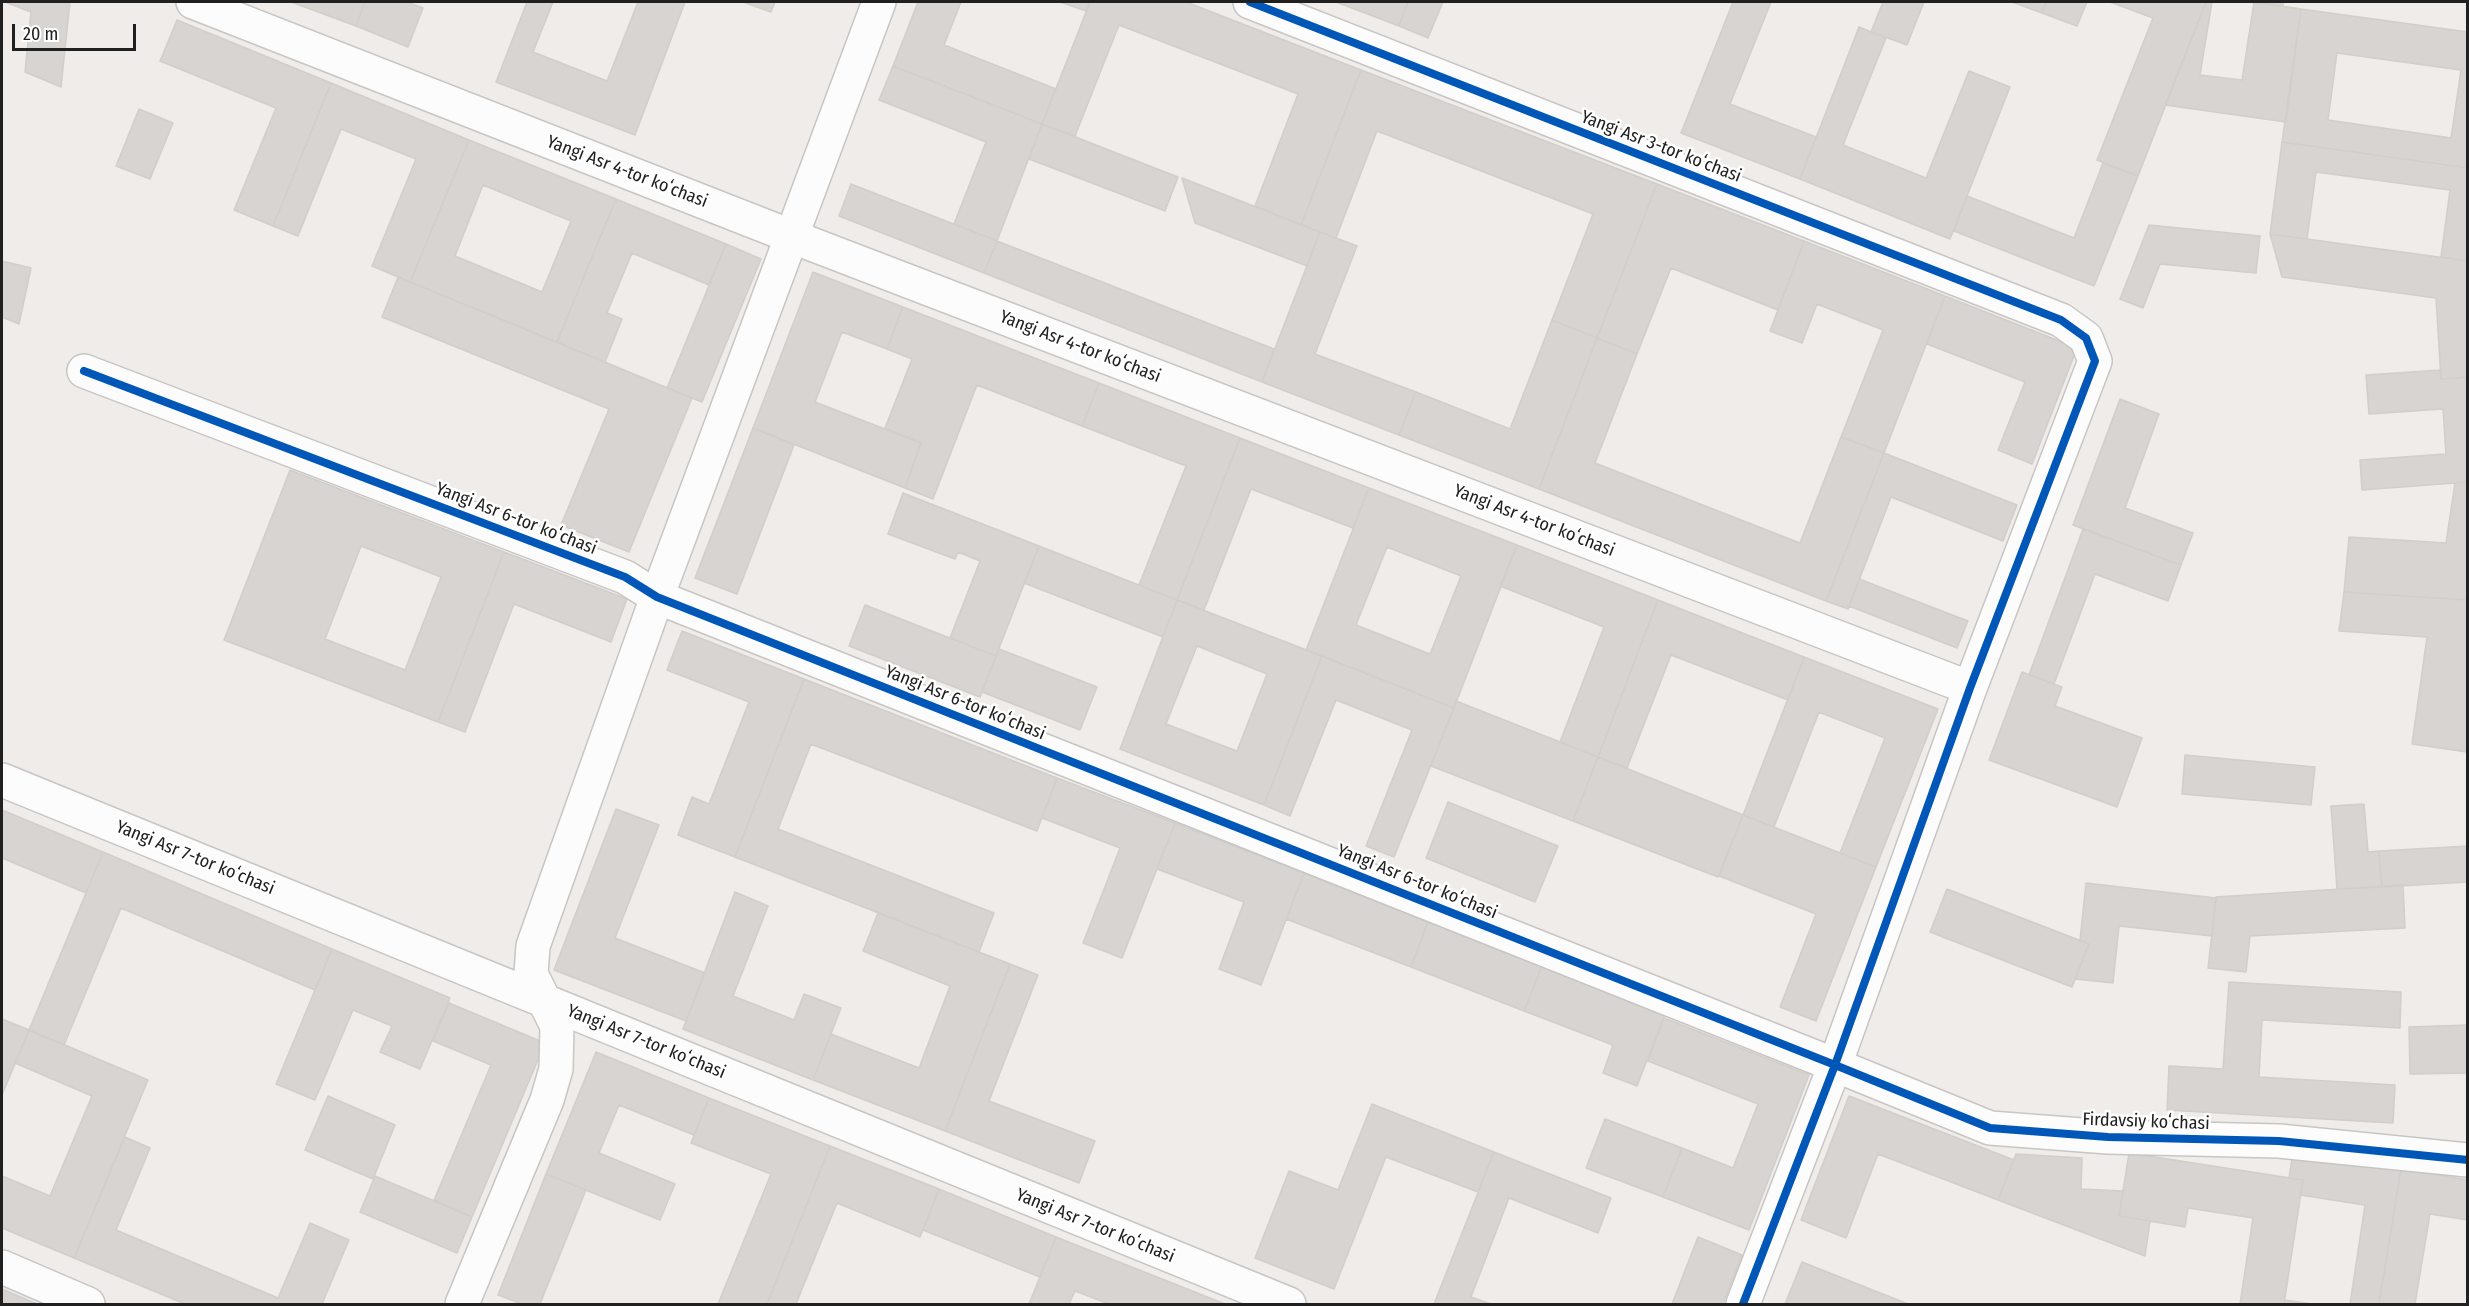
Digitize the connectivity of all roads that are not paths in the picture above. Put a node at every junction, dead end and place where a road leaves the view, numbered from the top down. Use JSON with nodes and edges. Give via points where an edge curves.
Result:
{"nodes":[{"id":1,"x":193,"y":2,"type":"edge"},
{"id":2,"x":879,"y":2,"type":"edge"},
{"id":3,"x":1250,"y":2,"type":"edge"},
{"id":4,"x":793,"y":237,"type":"junction"},
{"id":5,"x":84,"y":371,"type":"dead end"},
{"id":6,"x":657,"y":597,"type":"junction"},
{"id":7,"x":1970,"y":688,"type":"junction"},
{"id":8,"x":2,"y":780,"type":"edge"},
{"id":9,"x":545,"y":1001,"type":"junction"},
{"id":10,"x":1835,"y":1065,"type":"junction"},
{"id":11,"x":2468,"y":1160,"type":"edge"},
{"id":12,"x":2,"y":1267,"type":"edge"},
{"id":13,"x":88,"y":1305,"type":"edge"},
{"id":14,"x":462,"y":1305,"type":"edge"},
{"id":15,"x":1289,"y":1305,"type":"edge"},
{"id":16,"x":1743,"y":1305,"type":"edge"}],
"edges":[{"from":1,"to":4,"type":"street","name":"Yangi Asr 4-tor koʻchasi"},
{"from":2,"to":4,"type":"street"},
{"from":3,"to":7,"type":"street","name":"Yangi Asr 3-tor koʻchasi","via":[[2061,320],[2086,338],[2095,361]]},
{"from":4,"to":6,"type":"street"},
{"from":4,"to":7,"type":"street","name":"Yangi Asr 4-tor koʻchasi"},
{"from":5,"to":6,"type":"street","name":"Yangi Asr 6-tor koʻchasi","via":[[626,577]]},
{"from":6,"to":9,"type":"street","via":[[533,946],[531,974]]},
{"from":6,"to":10,"type":"street","name":"Yangi Asr 6-tor koʻchasi"},
{"from":7,"to":10,"type":"street","name":"Yangi Asr 3-tor koʻchasi"},
{"from":8,"to":9,"type":"street","name":"Yangi Asr 7-tor koʻchasi"},
{"from":9,"to":14,"type":"street","via":[[557,1026],[556,1069],[547,1100]]},
{"from":9,"to":15,"type":"street","name":"Yangi Asr 7-tor koʻchasi"},
{"from":10,"to":11,"type":"street","name":"Firdavsiy koʻchasi","via":[[1989,1128],[2108,1137],[2279,1141]]},
{"from":10,"to":16,"type":"street","name":"Yangi Asr 3-tor koʻchasi"},
{"from":12,"to":13,"type":"street"}]}
